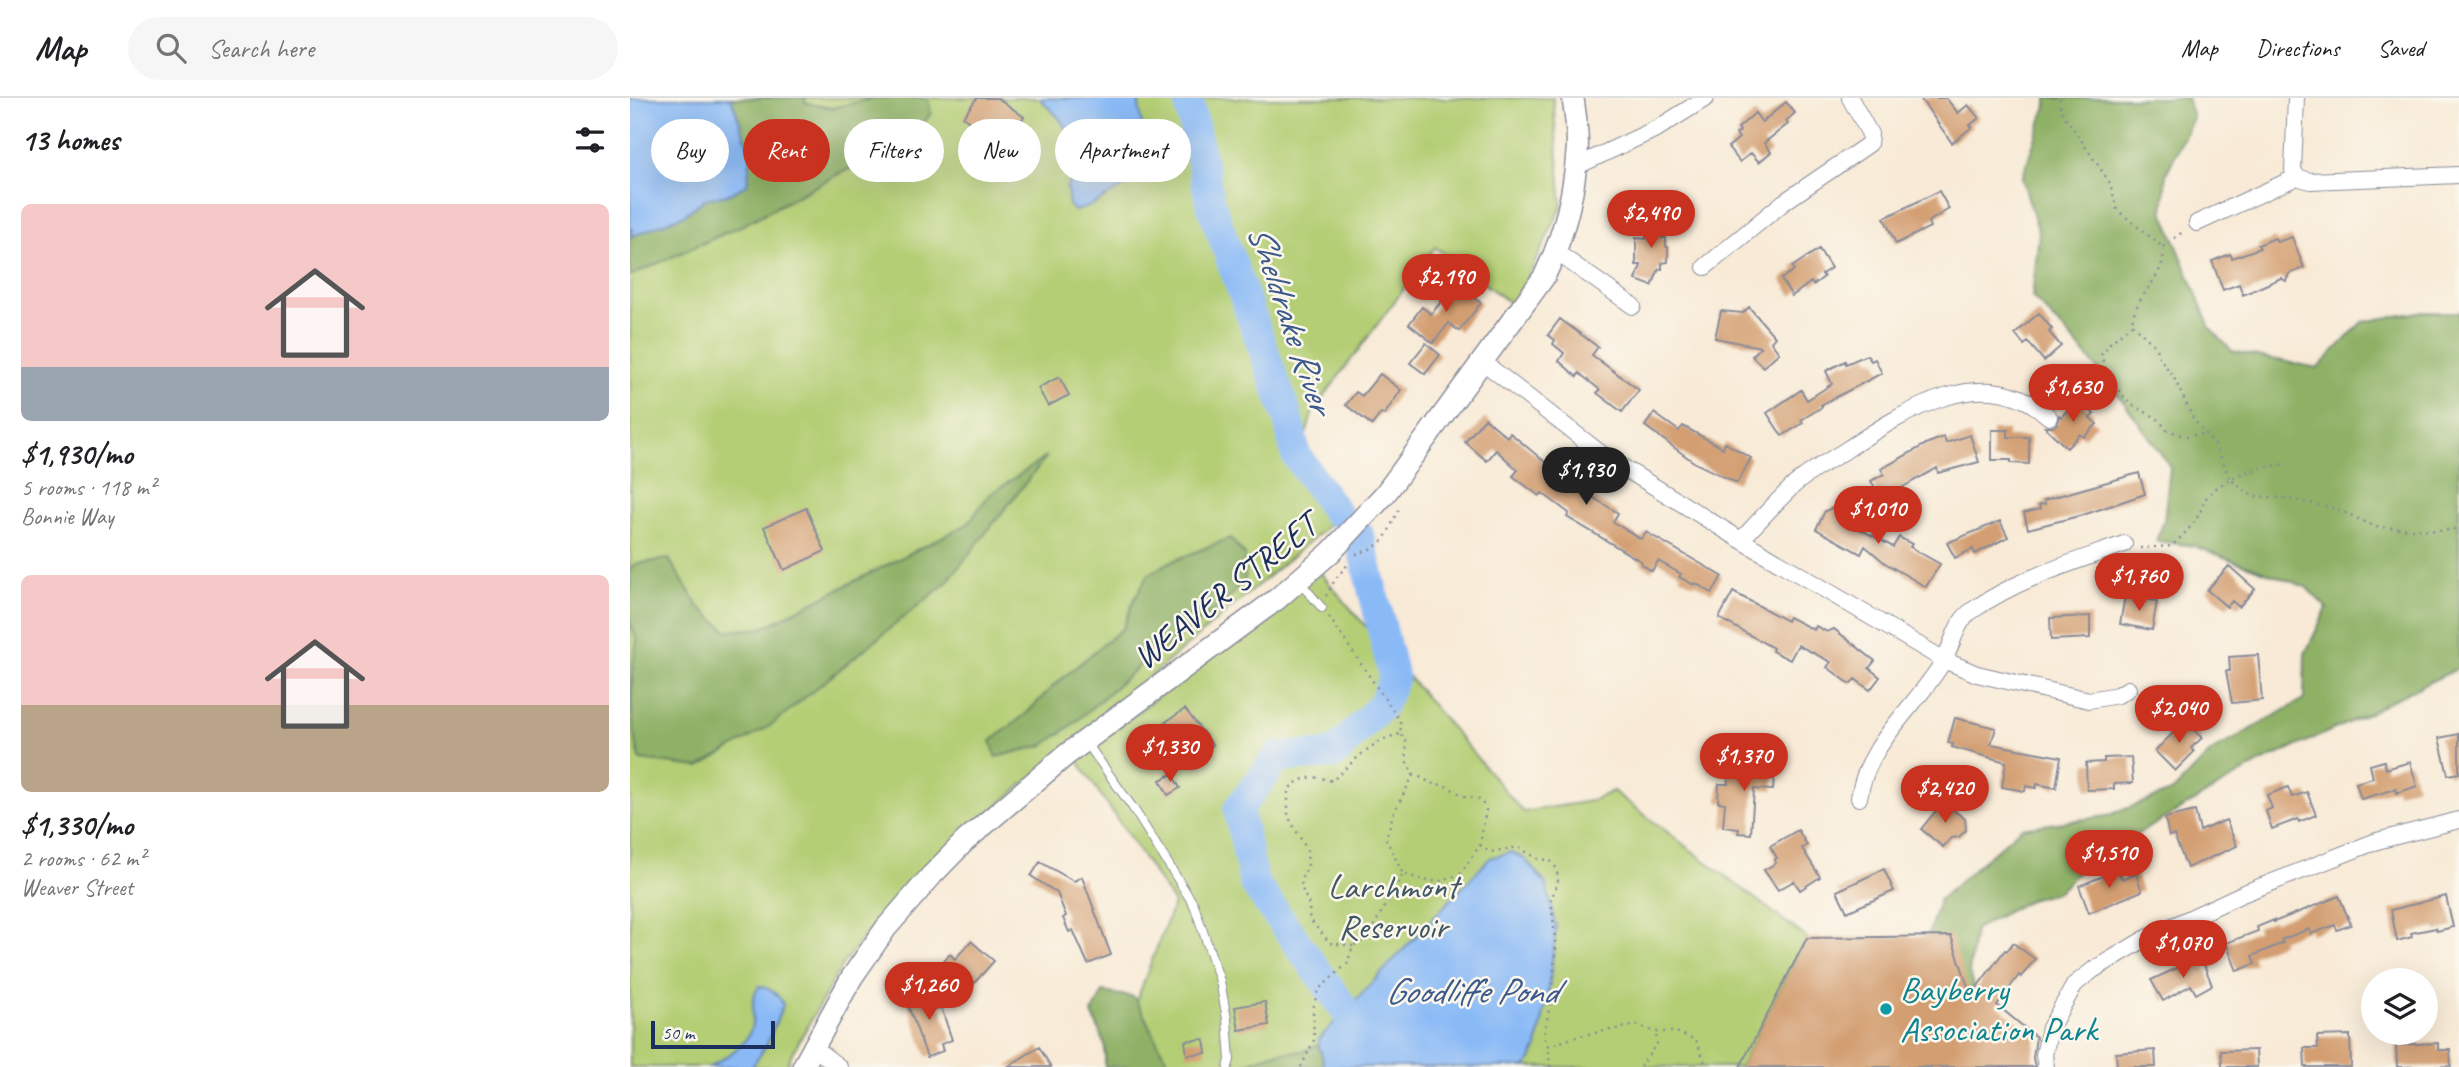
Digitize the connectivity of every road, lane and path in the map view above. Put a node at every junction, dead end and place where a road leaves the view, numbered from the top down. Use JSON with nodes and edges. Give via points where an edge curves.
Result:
{"nodes":[{"id":1,"x":1573,"y":98,"type":"edge"},
{"id":2,"x":1706,"y":98,"type":"edge"},
{"id":3,"x":1850,"y":98,"type":"edge"},
{"id":4,"x":2060,"y":98,"type":"edge"},
{"id":5,"x":2296,"y":98,"type":"edge"},
{"id":6,"x":1575,"y":167,"type":"junction"},
{"id":7,"x":2459,"y":175,"type":"edge"},
{"id":8,"x":2297,"y":177,"type":"junction"},
{"id":9,"x":2197,"y":223,"type":"joint"},
{"id":10,"x":2162,"y":247,"type":"junction"},
{"id":11,"x":1556,"y":252,"type":"junction"},
{"id":12,"x":1705,"y":267,"type":"dead end"},
{"id":13,"x":1633,"y":306,"type":"dead end"},
{"id":14,"x":2132,"y":324,"type":"junction"},
{"id":15,"x":1483,"y":362,"type":"junction"},
{"id":16,"x":2049,"y":417,"type":"dead end"},
{"id":17,"x":2206,"y":434,"type":"junction"},
{"id":18,"x":2288,"y":464,"type":"dead end"},
{"id":19,"x":2230,"y":479,"type":"junction"},
{"id":20,"x":2459,"y":528,"type":"edge"},
{"id":21,"x":1741,"y":540,"type":"junction"},
{"id":22,"x":2130,"y":546,"type":"joint"},
{"id":23,"x":1372,"y":550,"type":"dead end"},
{"id":24,"x":1298,"y":580,"type":"junction"},
{"id":25,"x":1322,"y":608,"type":"junction"},
{"id":26,"x":1944,"y":660,"type":"junction"},
{"id":27,"x":2127,"y":689,"type":"dead end"},
{"id":28,"x":1401,"y":734,"type":"junction"},
{"id":29,"x":1086,"y":742,"type":"junction"},
{"id":30,"x":1414,"y":774,"type":"junction"},
{"id":31,"x":1859,"y":799,"type":"dead end"},
{"id":32,"x":2459,"y":820,"type":"edge"},
{"id":33,"x":1480,"y":845,"type":"junction"},
{"id":34,"x":1403,"y":874,"type":"junction"},
{"id":35,"x":1353,"y":946,"type":"junction"},
{"id":36,"x":1655,"y":1032,"type":"junction"},
{"id":37,"x":812,"y":1046,"type":"junction"},
{"id":38,"x":1548,"y":1046,"type":"junction"},
{"id":39,"x":803,"y":1067,"type":"edge"},
{"id":40,"x":839,"y":1067,"type":"edge"},
{"id":41,"x":1228,"y":1067,"type":"edge"},
{"id":42,"x":1301,"y":1067,"type":"edge"},
{"id":43,"x":1550,"y":1067,"type":"edge"},
{"id":44,"x":1640,"y":1067,"type":"edge"},
{"id":45,"x":1707,"y":1067,"type":"edge"},
{"id":46,"x":2046,"y":1067,"type":"edge"}],
"edges":[{"from":1,"to":6,"type":"main road","name":"WEAVER STREET"},
{"from":2,"to":6,"type":"street","via":[[1658,128]]},
{"from":3,"to":12,"type":"street","via":[[1870,134],[1869,145],[1784,202]]},
{"from":4,"to":10,"type":"path","via":[[2060,109],[2110,183],[2117,210]]},
{"from":5,"to":8,"type":"street","via":[[2293,170]]},
{"from":6,"to":11,"type":"main road","name":"WEAVER STREET"},
{"from":7,"to":8,"type":"street","via":[[2310,181]]},
{"from":8,"to":9,"type":"street"},
{"from":9,"to":10,"type":"path"},
{"from":10,"to":14,"type":"path","via":[[2165,260],[2134,311]]},
{"from":11,"to":13,"type":"street"},
{"from":11,"to":15,"type":"main road","name":"WEAVER STREET","via":[[1544,277]]},
{"from":14,"to":17,"type":"path","via":[[2155,346]]},
{"from":14,"to":17,"type":"path","via":[[2101,355],[2109,379],[2130,404],[2157,418],[2167,430],[2185,436]]},
{"from":15,"to":21,"type":"street","via":[[1603,455]]},
{"from":15,"to":24,"type":"main road","name":"WEAVER STREET","via":[[1385,494]]},
{"from":16,"to":21,"type":"street","via":[[2025,399],[1984,390],[1965,391],[1918,408],[1888,422],[1795,484]]},
{"from":17,"to":19,"type":"path"},
{"from":18,"to":19,"type":"path","via":[[2260,467]]},
{"from":19,"to":20,"type":"path","via":[[2252,496],[2337,509],[2376,527]]},
{"from":19,"to":22,"type":"path","via":[[2205,498],[2188,530],[2172,546]]},
{"from":21,"to":26,"type":"street"},
{"from":22,"to":26,"type":"street","via":[[2027,579],[1973,610],[1961,620]]},
{"from":23,"to":25,"type":"path","via":[[1353,555]]},
{"from":24,"to":25,"type":"lane"},
{"from":24,"to":29,"type":"main road","name":"WEAVER STREET"},
{"from":25,"to":28,"type":"path","via":[[1400,721]]},
{"from":26,"to":27,"type":"street","via":[[1977,674],[2089,700]]},
{"from":26,"to":31,"type":"street","via":[[1880,745],[1861,781]]},
{"from":28,"to":30,"type":"path","via":[[1406,741],[1406,764]]},
{"from":28,"to":35,"type":"path","via":[[1385,736],[1332,781],[1317,775],[1295,782],[1288,790],[1288,816],[1307,850],[1308,867],[1301,879],[1308,914],[1330,943]]},
{"from":29,"to":37,"type":"main road","name":"WEAVER STREET","via":[[965,841],[932,874],[886,928]]},
{"from":29,"to":41,"type":"lane","via":[[1194,905],[1220,981]]},
{"from":30,"to":33,"type":"path","via":[[1481,800],[1486,810]]},
{"from":30,"to":34,"type":"path","via":[[1386,839]]},
{"from":32,"to":46,"type":"street","via":[[2377,841],[2242,894],[2143,940],[2075,984],[2050,1028]]},
{"from":33,"to":34,"type":"path","via":[[1461,873],[1443,881]]},
{"from":33,"to":38,"type":"path","via":[[1490,852],[1518,847],[1538,859],[1550,860],[1557,869],[1558,882],[1551,899],[1556,947],[1544,1036]]},
{"from":34,"to":35,"type":"path","via":[[1367,938]]},
{"from":35,"to":42,"type":"path","via":[[1347,964],[1318,990],[1314,1040]]},
{"from":36,"to":38,"type":"path","via":[[1637,1025]]},
{"from":36,"to":44,"type":"path","via":[[1658,1042]]},
{"from":36,"to":45,"type":"path","via":[[1676,1032],[1696,1040]]},
{"from":37,"to":39,"type":"main road","name":"WEAVER STREET"},
{"from":37,"to":40,"type":"street"},
{"from":38,"to":43,"type":"path"}]}
